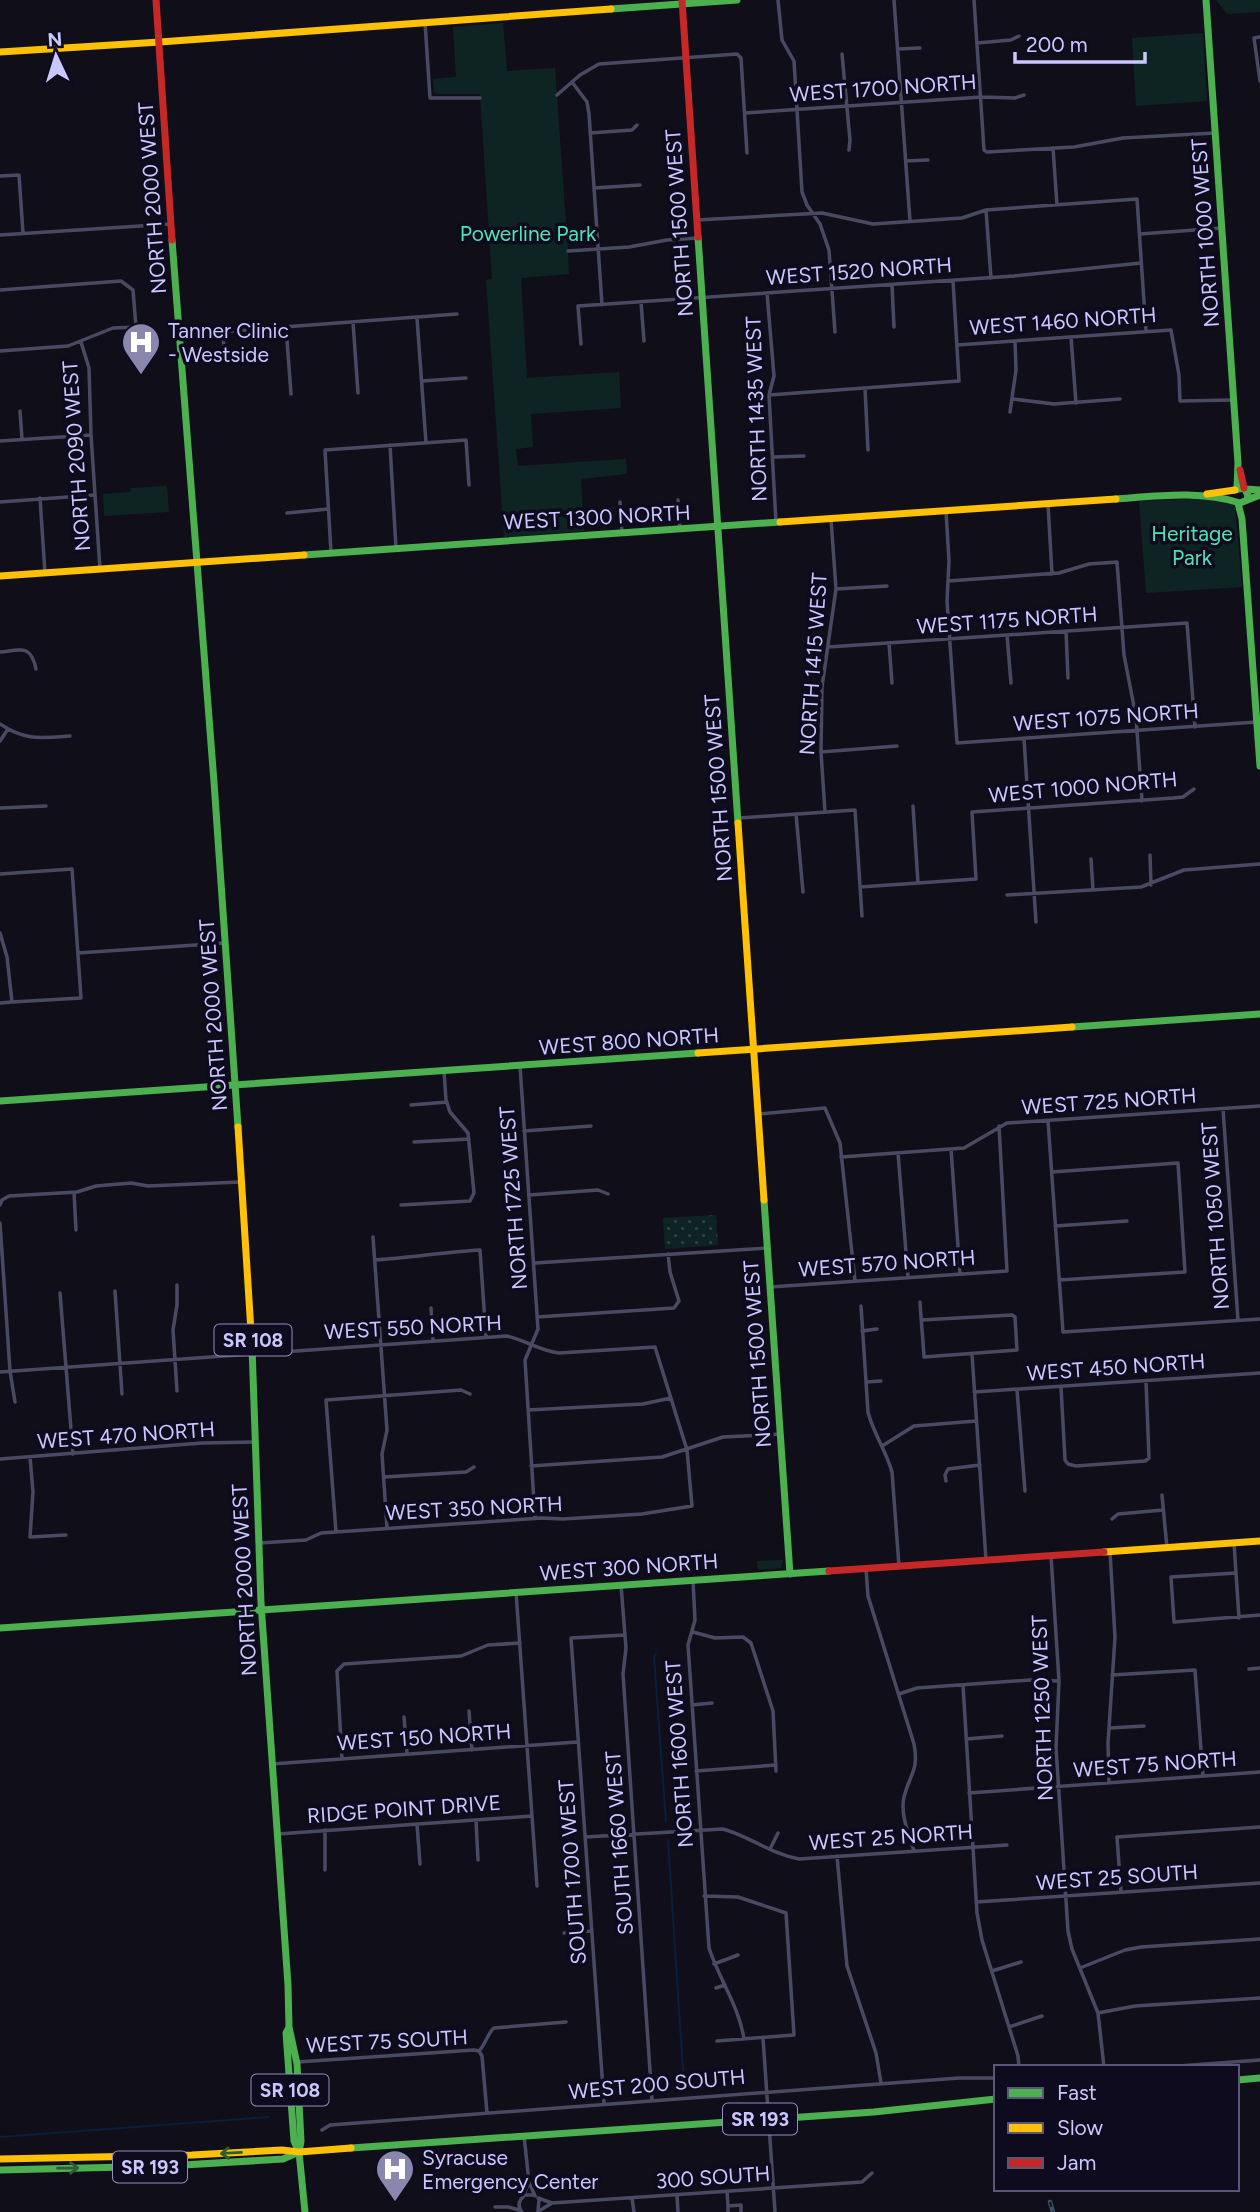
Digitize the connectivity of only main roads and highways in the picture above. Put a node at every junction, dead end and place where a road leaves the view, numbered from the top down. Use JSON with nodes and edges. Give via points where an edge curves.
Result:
{"nodes":[{"id":1,"x":156,"y":0,"type":"edge"},
{"id":2,"x":737,"y":0,"type":"edge"},
{"id":3,"x":1206,"y":0,"type":"edge"},
{"id":4,"x":682,"y":2,"type":"edge"},
{"id":5,"x":160,"y":42,"type":"junction"},
{"id":6,"x":0,"y":52,"type":"edge"},
{"id":7,"x":1240,"y":489,"type":"junction"},
{"id":8,"x":1260,"y":493,"type":"edge"},
{"id":9,"x":1197,"y":496,"type":"junction"},
{"id":10,"x":1241,"y":501,"type":"junction"},
{"id":11,"x":717,"y":527,"type":"junction"},
{"id":12,"x":197,"y":562,"type":"junction"},
{"id":13,"x":0,"y":576,"type":"edge"},
{"id":14,"x":1260,"y":766,"type":"edge"},
{"id":15,"x":1260,"y":1014,"type":"edge"},
{"id":16,"x":754,"y":1050,"type":"junction"},
{"id":17,"x":235,"y":1085,"type":"junction"},
{"id":18,"x":0,"y":1101,"type":"edge"},
{"id":19,"x":1260,"y":1541,"type":"edge"},
{"id":20,"x":790,"y":1574,"type":"junction"},
{"id":21,"x":261,"y":1611,"type":"junction"},
{"id":22,"x":0,"y":1628,"type":"edge"},
{"id":23,"x":289,"y":2027,"type":"junction"},
{"id":24,"x":1260,"y":2078,"type":"edge"},
{"id":25,"x":1239,"y":2080,"type":"edge"},
{"id":26,"x":994,"y":2099,"type":"edge"},
{"id":27,"x":299,"y":2152,"type":"junction"},
{"id":28,"x":0,"y":2159,"type":"edge"},
{"id":29,"x":0,"y":2170,"type":"edge"},
{"id":30,"x":305,"y":2212,"type":"edge"}],
"edges":[{"from":1,"to":5,"type":"main road","name":"NORTH 2000 WEST","number":"SR 108"},
{"from":2,"to":4,"type":"main road"},
{"from":3,"to":7,"type":"main road","name":"NORTH 1000 WEST"},
{"from":4,"to":5,"type":"main road"},
{"from":4,"to":11,"type":"main road","name":"NORTH 1500 WEST"},
{"from":5,"to":6,"type":"main road"},
{"from":5,"to":12,"type":"main road","name":"NORTH 2000 WEST","number":"SR 108"},
{"from":7,"to":8,"type":"main road","name":"WEST 1300 NORTH"},
{"from":7,"to":9,"type":"main road","name":"WEST 1300 NORTH"},
{"from":7,"to":10,"type":"main road"},
{"from":7,"to":10,"type":"main road","via":[[1248,495]]},
{"from":8,"to":10,"type":"main road"},
{"from":9,"to":10,"type":"main road","name":"WEST 1300 NORTH"},
{"from":9,"to":11,"type":"main road","name":"WEST 1300 NORTH"},
{"from":10,"to":14,"type":"main road"},
{"from":11,"to":12,"type":"main road","name":"WEST 1300 NORTH"},
{"from":11,"to":16,"type":"main road","name":"NORTH 1500 WEST"},
{"from":12,"to":13,"type":"main road","name":"WEST 1300 NORTH"},
{"from":12,"to":17,"type":"main road","name":"NORTH 2000 WEST","number":"SR 108"},
{"from":15,"to":16,"type":"main road","name":"WEST 800 NORTH"},
{"from":16,"to":17,"type":"main road","name":"WEST 800 NORTH"},
{"from":16,"to":20,"type":"main road","name":"NORTH 1500 WEST"},
{"from":17,"to":18,"type":"main road","name":"WEST 800 NORTH"},
{"from":17,"to":21,"type":"main road","name":"NORTH 2000 WEST","number":"SR 108","via":[[253,1354]]},
{"from":19,"to":20,"type":"main road","name":"WEST 300 NORTH"},
{"from":20,"to":21,"type":"main road","name":"WEST 300 NORTH"},
{"from":21,"to":22,"type":"main road","name":"WEST 300 NORTH"},
{"from":21,"to":23,"type":"main road","name":"NORTH 2000 WEST","number":"SR 108"},
{"from":23,"to":27,"type":"main road","name":"NORTH 2000 WEST","number":"SR 108","via":[[296,2062]]},
{"from":23,"to":27,"type":"main road","name":"NORTH 2000 WEST","number":"SR 108","via":[[292,2123]]},
{"from":24,"to":25,"type":"main road"},
{"from":26,"to":27,"type":"main road","number":"SR 193","via":[[874,2112]]},
{"from":27,"to":28,"type":"main road","number":"SR 193","one_way":true},
{"from":29,"to":27,"type":"main road","number":"SR 193","one_way":true,"via":[[167,2166],[283,2159]]},
{"from":27,"to":30,"type":"main road","name":"NORTH 2000 WEST","number":"SR 108"}]}
